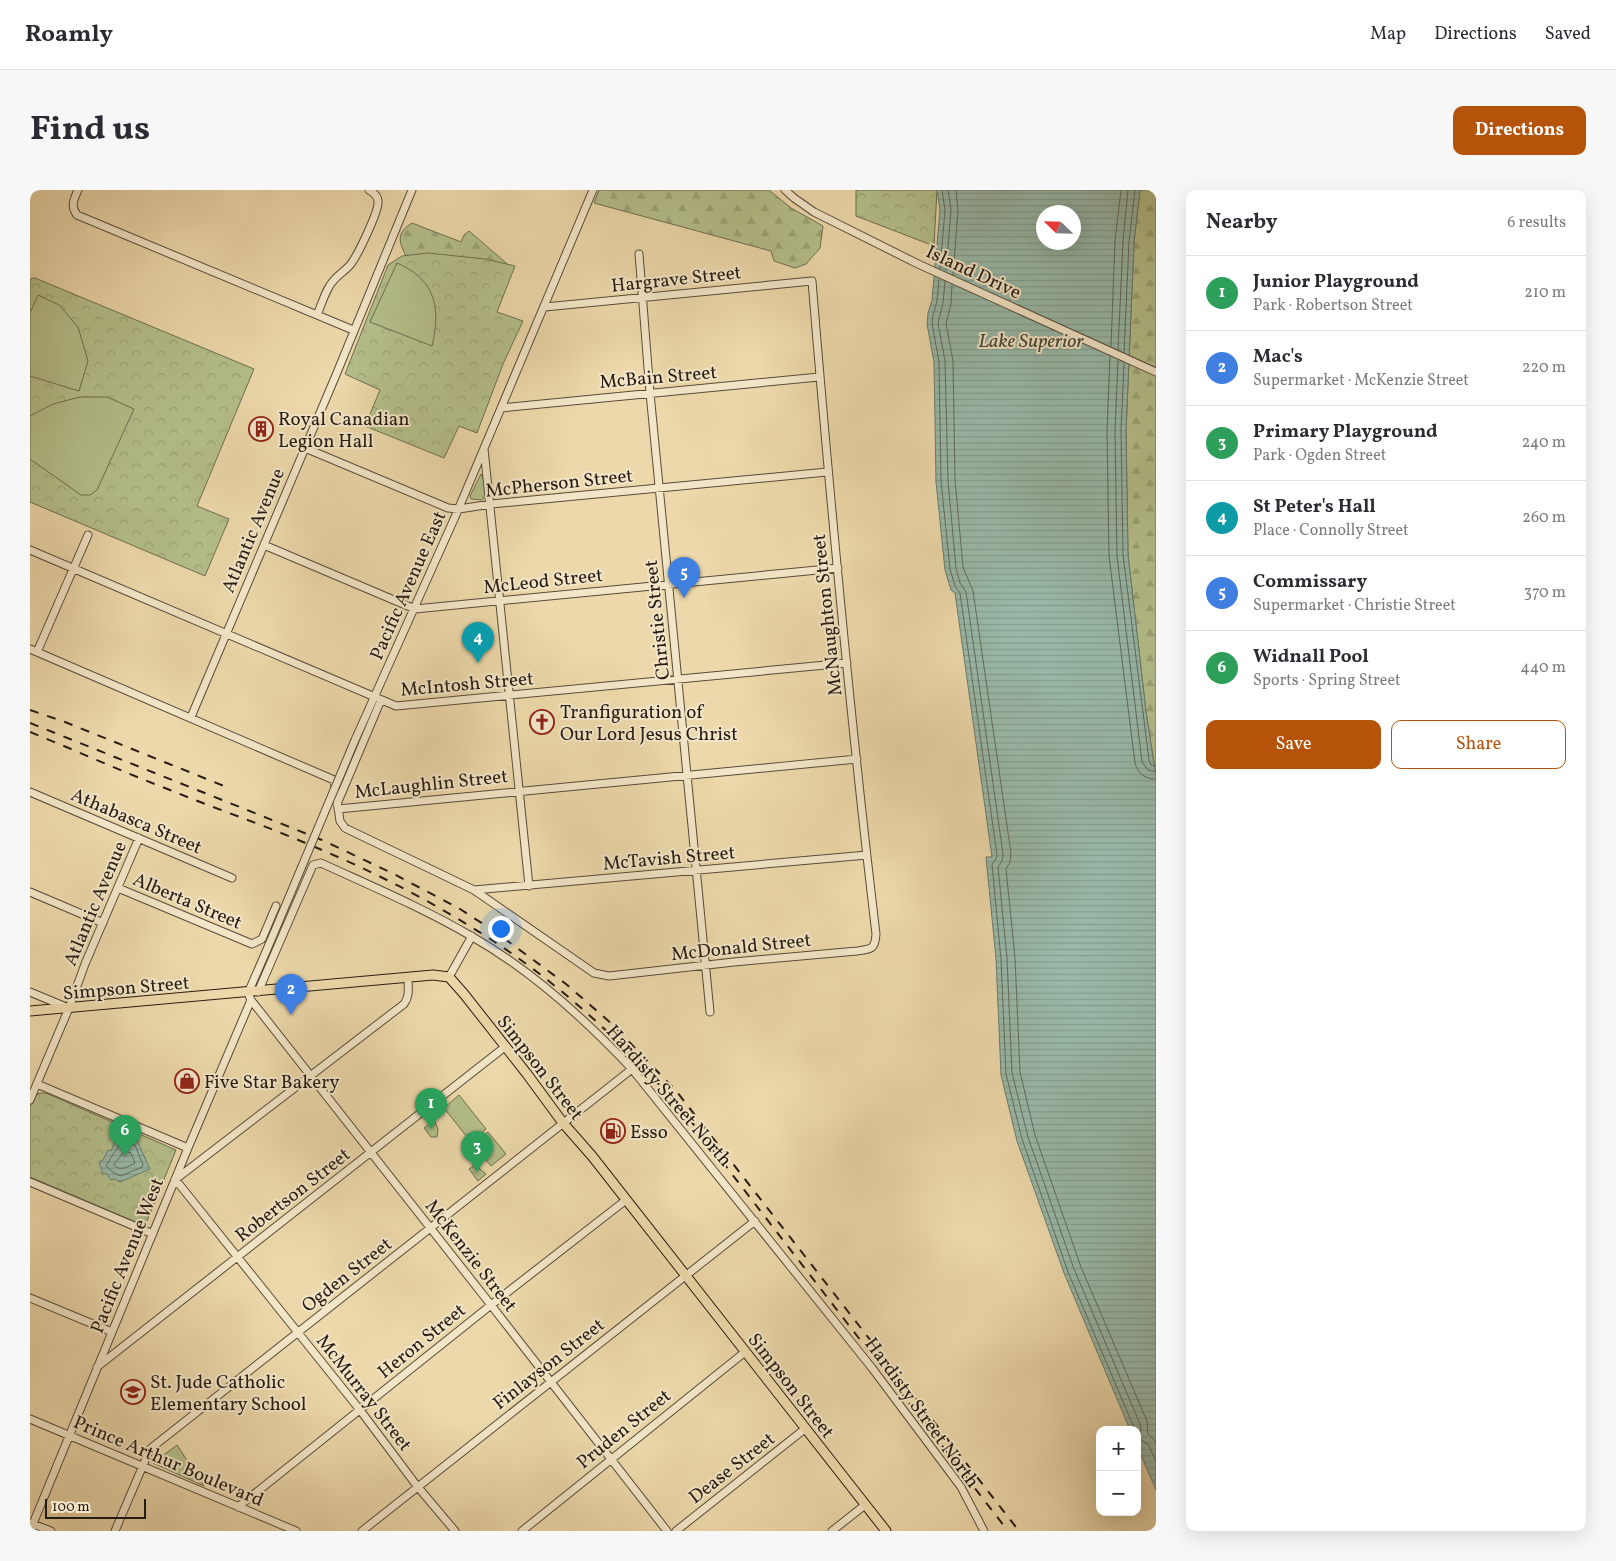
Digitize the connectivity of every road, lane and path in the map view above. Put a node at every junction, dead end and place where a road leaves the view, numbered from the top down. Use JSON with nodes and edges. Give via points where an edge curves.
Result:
{"nodes":[{"id":1,"x":78,"y":190,"type":"edge"},
{"id":2,"x":369,"y":190,"type":"edge"},
{"id":3,"x":412,"y":190,"type":"edge"},
{"id":4,"x":593,"y":190,"type":"edge"},
{"id":5,"x":785,"y":190,"type":"edge"},
{"id":6,"x":639,"y":254,"type":"dead end"},
{"id":7,"x":812,"y":281,"type":"joint"},
{"id":8,"x":641,"y":298,"type":"junction"},
{"id":9,"x":544,"y":307,"type":"junction"},
{"id":10,"x":317,"y":315,"type":"junction"},
{"id":11,"x":353,"y":330,"type":"junction"},
{"id":12,"x":1154,"y":371,"type":"edge"},
{"id":13,"x":819,"y":377,"type":"junction"},
{"id":14,"x":650,"y":393,"type":"junction"},
{"id":15,"x":501,"y":408,"type":"junction"},
{"id":16,"x":305,"y":448,"type":"junction"},
{"id":17,"x":484,"y":448,"type":"junction"},
{"id":18,"x":827,"y":472,"type":"junction"},
{"id":19,"x":659,"y":488,"type":"junction"},
{"id":20,"x":491,"y":504,"type":"junction"},
{"id":21,"x":458,"y":509,"type":"junction"},
{"id":22,"x":88,"y":536,"type":"dead end"},
{"id":23,"x":264,"y":545,"type":"junction"},
{"id":24,"x":30,"y":550,"type":"edge"},
{"id":25,"x":838,"y":568,"type":"junction"},
{"id":26,"x":73,"y":569,"type":"junction"},
{"id":27,"x":669,"y":584,"type":"junction"},
{"id":28,"x":500,"y":600,"type":"junction"},
{"id":29,"x":415,"y":608,"type":"junction"},
{"id":30,"x":226,"y":633,"type":"junction"},
{"id":31,"x":34,"y":650,"type":"edge"},
{"id":32,"x":847,"y":663,"type":"junction"},
{"id":33,"x":678,"y":679,"type":"junction"},
{"id":34,"x":509,"y":696,"type":"junction"},
{"id":35,"x":378,"y":698,"type":"junction"},
{"id":36,"x":190,"y":717,"type":"junction"},
{"id":37,"x":857,"y":759,"type":"junction"},
{"id":38,"x":687,"y":775,"type":"junction"},
{"id":39,"x":518,"y":791,"type":"junction"},
{"id":40,"x":30,"y":792,"type":"edge"},
{"id":41,"x":337,"y":806,"type":"junction"},
{"id":42,"x":139,"y":838,"type":"junction"},
{"id":43,"x":867,"y":855,"type":"junction"},
{"id":44,"x":696,"y":870,"type":"junction"},
{"id":45,"x":232,"y":878,"type":"dead end"},
{"id":46,"x":529,"y":886,"type":"junction"},
{"id":47,"x":118,"y":888,"type":"junction"},
{"id":48,"x":474,"y":890,"type":"junction"},
{"id":49,"x":30,"y":892,"type":"edge"},
{"id":50,"x":276,"y":906,"type":"dead end"},
{"id":51,"x":103,"y":923,"type":"junction"},
{"id":52,"x":472,"y":936,"type":"junction"},
{"id":53,"x":875,"y":945,"type":"joint"},
{"id":54,"x":706,"y":966,"type":"junction"},
{"id":55,"x":448,"y":977,"type":"junction"},
{"id":56,"x":408,"y":978,"type":"junction"},
{"id":57,"x":30,"y":992,"type":"edge"},
{"id":58,"x":258,"y":992,"type":"junction"},
{"id":59,"x":249,"y":996,"type":"junction"},
{"id":60,"x":69,"y":1008,"type":"junction"},
{"id":61,"x":30,"y":1011,"type":"edge"},
{"id":62,"x":710,"y":1012,"type":"dead end"},
{"id":63,"x":506,"y":1046,"type":"junction"},
{"id":64,"x":632,"y":1069,"type":"junction"},
{"id":65,"x":310,"y":1076,"type":"junction"},
{"id":66,"x":37,"y":1084,"type":"junction"},
{"id":67,"x":30,"y":1100,"type":"edge"},
{"id":68,"x":564,"y":1123,"type":"junction"},
{"id":69,"x":188,"y":1148,"type":"junction"},
{"id":70,"x":371,"y":1154,"type":"junction"},
{"id":71,"x":175,"y":1179,"type":"junction"},
{"id":72,"x":30,"y":1182,"type":"edge"},
{"id":73,"x":626,"y":1200,"type":"junction"},
{"id":74,"x":755,"y":1221,"type":"junction"},
{"id":75,"x":430,"y":1228,"type":"junction"},
{"id":76,"x":152,"y":1234,"type":"junction"},
{"id":77,"x":238,"y":1257,"type":"junction"},
{"id":78,"x":685,"y":1276,"type":"junction"},
{"id":79,"x":30,"y":1298,"type":"edge"},
{"id":80,"x":491,"y":1305,"type":"junction"},
{"id":81,"x":112,"y":1332,"type":"junction"},
{"id":82,"x":298,"y":1333,"type":"junction"},
{"id":83,"x":745,"y":1352,"type":"junction"},
{"id":84,"x":97,"y":1367,"type":"junction"},
{"id":85,"x":552,"y":1382,"type":"junction"},
{"id":86,"x":360,"y":1410,"type":"junction"},
{"id":87,"x":30,"y":1419,"type":"edge"},
{"id":88,"x":806,"y":1428,"type":"junction"},
{"id":89,"x":70,"y":1436,"type":"junction"},
{"id":90,"x":611,"y":1458,"type":"junction"},
{"id":91,"x":142,"y":1466,"type":"junction"},
{"id":92,"x":417,"y":1486,"type":"junction"},
{"id":93,"x":865,"y":1505,"type":"junction"},
{"id":94,"x":238,"y":1507,"type":"junction"},
{"id":95,"x":31,"y":1526,"type":"edge"},
{"id":96,"x":51,"y":1531,"type":"edge"},
{"id":97,"x":115,"y":1531,"type":"edge"},
{"id":98,"x":296,"y":1531,"type":"edge"},
{"id":99,"x":362,"y":1531,"type":"edge"},
{"id":100,"x":456,"y":1531,"type":"edge"},
{"id":101,"x":522,"y":1531,"type":"edge"},
{"id":102,"x":667,"y":1531,"type":"edge"},
{"id":103,"x":676,"y":1531,"type":"edge"},
{"id":104,"x":832,"y":1531,"type":"edge"},
{"id":105,"x":886,"y":1531,"type":"edge"},
{"id":106,"x":984,"y":1531,"type":"edge"}],
"edges":[{"from":1,"to":10,"type":"street","via":[[73,202],[77,215]]},
{"from":2,"to":10,"type":"street","via":[[378,201],[370,227],[356,256],[329,286]]},
{"from":3,"to":11,"type":"street","name":"Atlantic Avenue"},
{"from":4,"to":9,"type":"street","name":"Pacific Avenue East"},
{"from":5,"to":12,"type":"street","name":"Island Drive","via":[[814,212],[918,264]]},
{"from":6,"to":8,"type":"street","name":"Christie Street"},
{"from":7,"to":8,"type":"street","name":"Hargrave Street"},
{"from":7,"to":13,"type":"street","name":"McNaughton Street"},
{"from":8,"to":9,"type":"street","name":"Hargrave Street"},
{"from":8,"to":14,"type":"street","name":"Christie Street"},
{"from":9,"to":15,"type":"street","name":"Pacific Avenue East"},
{"from":10,"to":11,"type":"street"},
{"from":11,"to":16,"type":"street","name":"Atlantic Avenue"},
{"from":13,"to":14,"type":"street","name":"McBain Street"},
{"from":13,"to":18,"type":"street","name":"McNaughton Street"},
{"from":14,"to":15,"type":"street","name":"McBain Street"},
{"from":14,"to":19,"type":"street","name":"Christie Street"},
{"from":15,"to":17,"type":"street","name":"Pacific Avenue East"},
{"from":16,"to":21,"type":"street","name":"McPherson Street","via":[[448,508]]},
{"from":16,"to":23,"type":"street","name":"Atlantic Avenue"},
{"from":17,"to":20,"type":"street"},
{"from":17,"to":21,"type":"street","name":"Pacific Avenue East"},
{"from":18,"to":19,"type":"street","name":"McPherson Street"},
{"from":18,"to":25,"type":"street","name":"McNaughton Street"},
{"from":19,"to":20,"type":"street","name":"McPherson Street"},
{"from":19,"to":27,"type":"street","name":"Christie Street"},
{"from":20,"to":21,"type":"street","name":"McPherson Street"},
{"from":20,"to":28,"type":"street"},
{"from":21,"to":29,"type":"street","name":"Pacific Avenue East"},
{"from":22,"to":26,"type":"street"},
{"from":23,"to":29,"type":"street","name":"McLeod Street"},
{"from":23,"to":30,"type":"street","name":"Atlantic Avenue"},
{"from":24,"to":26,"type":"street","name":"McIntosh Street"},
{"from":25,"to":27,"type":"street","name":"McLeod Street"},
{"from":25,"to":32,"type":"street","name":"McNaughton Street"},
{"from":26,"to":30,"type":"street","name":"McIntosh Street"},
{"from":26,"to":31,"type":"street"},
{"from":27,"to":28,"type":"street","name":"McLeod Street"},
{"from":27,"to":33,"type":"street","name":"Christie Street"},
{"from":28,"to":29,"type":"street","name":"McLeod Street"},
{"from":28,"to":34,"type":"street"},
{"from":29,"to":35,"type":"street","name":"Pacific Avenue East"},
{"from":30,"to":35,"type":"street","name":"McIntosh Street"},
{"from":30,"to":36,"type":"street","name":"Atlantic Avenue"},
{"from":31,"to":36,"type":"street","name":"McLaughlin Street"},
{"from":32,"to":33,"type":"street","name":"McIntosh Street"},
{"from":32,"to":37,"type":"street","name":"McNaughton Street"},
{"from":33,"to":34,"type":"street","name":"McIntosh Street"},
{"from":33,"to":38,"type":"street","name":"Christie Street"},
{"from":34,"to":35,"type":"street","name":"McIntosh Street","via":[[396,706]]},
{"from":34,"to":39,"type":"street"},
{"from":35,"to":41,"type":"street"},
{"from":35,"to":59,"type":"street","name":"Pacific Avenue East","bridge":true,"via":[[355,740]]},
{"from":36,"to":41,"type":"street","name":"McLaughlin Street","via":[[334,780]]},
{"from":37,"to":38,"type":"street","name":"McLaughlin Street"},
{"from":37,"to":43,"type":"street","name":"McNaughton Street"},
{"from":38,"to":39,"type":"street","name":"McLaughlin Street"},
{"from":38,"to":44,"type":"street","name":"Christie Street"},
{"from":39,"to":41,"type":"street","name":"McLaughlin Street"},
{"from":39,"to":46,"type":"street"},
{"from":40,"to":42,"type":"street","name":"Athabasca Street"},
{"from":41,"to":48,"type":"street","via":[[345,828]]},
{"from":42,"to":45,"type":"street","name":"Athabasca Street"},
{"from":42,"to":47,"type":"street","name":"Atlantic Avenue"},
{"from":43,"to":44,"type":"street","name":"McTavish Street"},
{"from":43,"to":53,"type":"street","name":"McNaughton Street"},
{"from":44,"to":46,"type":"street","name":"McTavish Street"},
{"from":44,"to":54,"type":"street","name":"Christie Street"},
{"from":46,"to":48,"type":"street","name":"McTavish Street"},
{"from":47,"to":50,"type":"street","name":"Alberta Street","via":[[252,944],[262,939]]},
{"from":47,"to":51,"type":"street","name":"Atlantic Avenue"},
{"from":48,"to":54,"type":"street","name":"McDonald Street","via":[[594,973],[609,976]]},
{"from":49,"to":51,"type":"street"},
{"from":51,"to":60,"type":"street","name":"Atlantic Avenue"},
{"from":52,"to":55,"type":"street"},
{"from":52,"to":58,"type":"street","name":"Hardisty Street North","via":[[317,863],[313,865]]},
{"from":52,"to":64,"type":"street","name":"Hardisty Street North","via":[[568,1007]]},
{"from":53,"to":54,"type":"street","name":"McDonald Street","via":[[857,951]]},
{"from":54,"to":62,"type":"street","name":"Christie Street"},
{"from":55,"to":56,"type":"main road","name":"Simpson Street"},
{"from":55,"to":63,"type":"main road","name":"Simpson Street"},
{"from":56,"to":58,"type":"main road","name":"Simpson Street"},
{"from":56,"to":65,"type":"street","via":[[404,1004]]},
{"from":57,"to":60,"type":"street"},
{"from":58,"to":59,"type":"main road","name":"Simpson Street"},
{"from":59,"to":60,"type":"main road","name":"Simpson Street"},
{"from":59,"to":65,"type":"street","name":"McKenzie Street"},
{"from":59,"to":69,"type":"street","name":"Pacific Avenue West"},
{"from":60,"to":61,"type":"main road","name":"Simpson Street"},
{"from":60,"to":66,"type":"street","name":"Atlantic Avenue"},
{"from":63,"to":68,"type":"main road","name":"Simpson Street"},
{"from":63,"to":70,"type":"street","name":"Robertson Street"},
{"from":64,"to":68,"type":"street","name":"Ogden Street"},
{"from":64,"to":74,"type":"street","name":"Hardisty Street North"},
{"from":65,"to":70,"type":"street","name":"McKenzie Street"},
{"from":65,"to":71,"type":"street"},
{"from":66,"to":67,"type":"street","name":"Atlantic Avenue"},
{"from":66,"to":69,"type":"street"},
{"from":68,"to":73,"type":"main road","name":"Simpson Street"},
{"from":68,"to":75,"type":"street","name":"Ogden Street"},
{"from":69,"to":71,"type":"street","name":"Pacific Avenue West"},
{"from":70,"to":75,"type":"street","name":"McKenzie Street"},
{"from":70,"to":77,"type":"street","name":"Robertson Street"},
{"from":71,"to":76,"type":"street","name":"Pacific Avenue West"},
{"from":71,"to":77,"type":"street","name":"McMurray Street"},
{"from":72,"to":76,"type":"street"},
{"from":73,"to":78,"type":"main road","name":"Simpson Street"},
{"from":73,"to":80,"type":"street","name":"Heron Street"},
{"from":74,"to":78,"type":"street","name":"Finlayson Street"},
{"from":74,"to":106,"type":"street","name":"Hardisty Street North","via":[[961,1487]]},
{"from":75,"to":80,"type":"street","name":"McKenzie Street"},
{"from":75,"to":82,"type":"street","name":"Ogden Street"},
{"from":76,"to":81,"type":"street","name":"Pacific Avenue West"},
{"from":77,"to":82,"type":"street","name":"McMurray Street"},
{"from":77,"to":84,"type":"street","name":"Robertson Street"},
{"from":78,"to":83,"type":"main road","name":"Simpson Street"},
{"from":78,"to":85,"type":"street","name":"Finlayson Street"},
{"from":79,"to":81,"type":"street"},
{"from":80,"to":85,"type":"street","name":"McKenzie Street"},
{"from":80,"to":86,"type":"street","name":"Heron Street"},
{"from":81,"to":84,"type":"street","name":"Pacific Avenue West"},
{"from":82,"to":86,"type":"street","name":"McMurray Street"},
{"from":82,"to":91,"type":"street","name":"Ogden Street","via":[[150,1449]]},
{"from":83,"to":88,"type":"main road","name":"Simpson Street"},
{"from":83,"to":90,"type":"street","name":"Pruden Street"},
{"from":84,"to":89,"type":"street","name":"Pacific Avenue West"},
{"from":85,"to":90,"type":"street","name":"McKenzie Street"},
{"from":85,"to":92,"type":"street","name":"Finlayson Street"},
{"from":86,"to":92,"type":"street","name":"McMurray Street"},
{"from":86,"to":94,"type":"street","name":"Heron Street"},
{"from":87,"to":89,"type":"street","name":"Prince Arthur Boulevard"},
{"from":88,"to":93,"type":"main road","name":"Simpson Street"},
{"from":88,"to":103,"type":"street","name":"Dease Street"},
{"from":89,"to":91,"type":"street","name":"Prince Arthur Boulevard"},
{"from":89,"to":95,"type":"street","name":"Pacific Avenue West"},
{"from":90,"to":101,"type":"street","name":"Pruden Street"},
{"from":90,"to":102,"type":"street","name":"McKenzie Street"},
{"from":91,"to":94,"type":"street","name":"Prince Arthur Boulevard"},
{"from":91,"to":97,"type":"street","name":"Ogden Street"},
{"from":92,"to":99,"type":"street","name":"Finlayson Street"},
{"from":92,"to":100,"type":"street","name":"McMurray Street"},
{"from":93,"to":104,"type":"street"},
{"from":93,"to":105,"type":"main road","name":"Simpson Street"},
{"from":94,"to":98,"type":"street","name":"Prince Arthur Boulevard"},
{"from":95,"to":96,"type":"street"}]}
